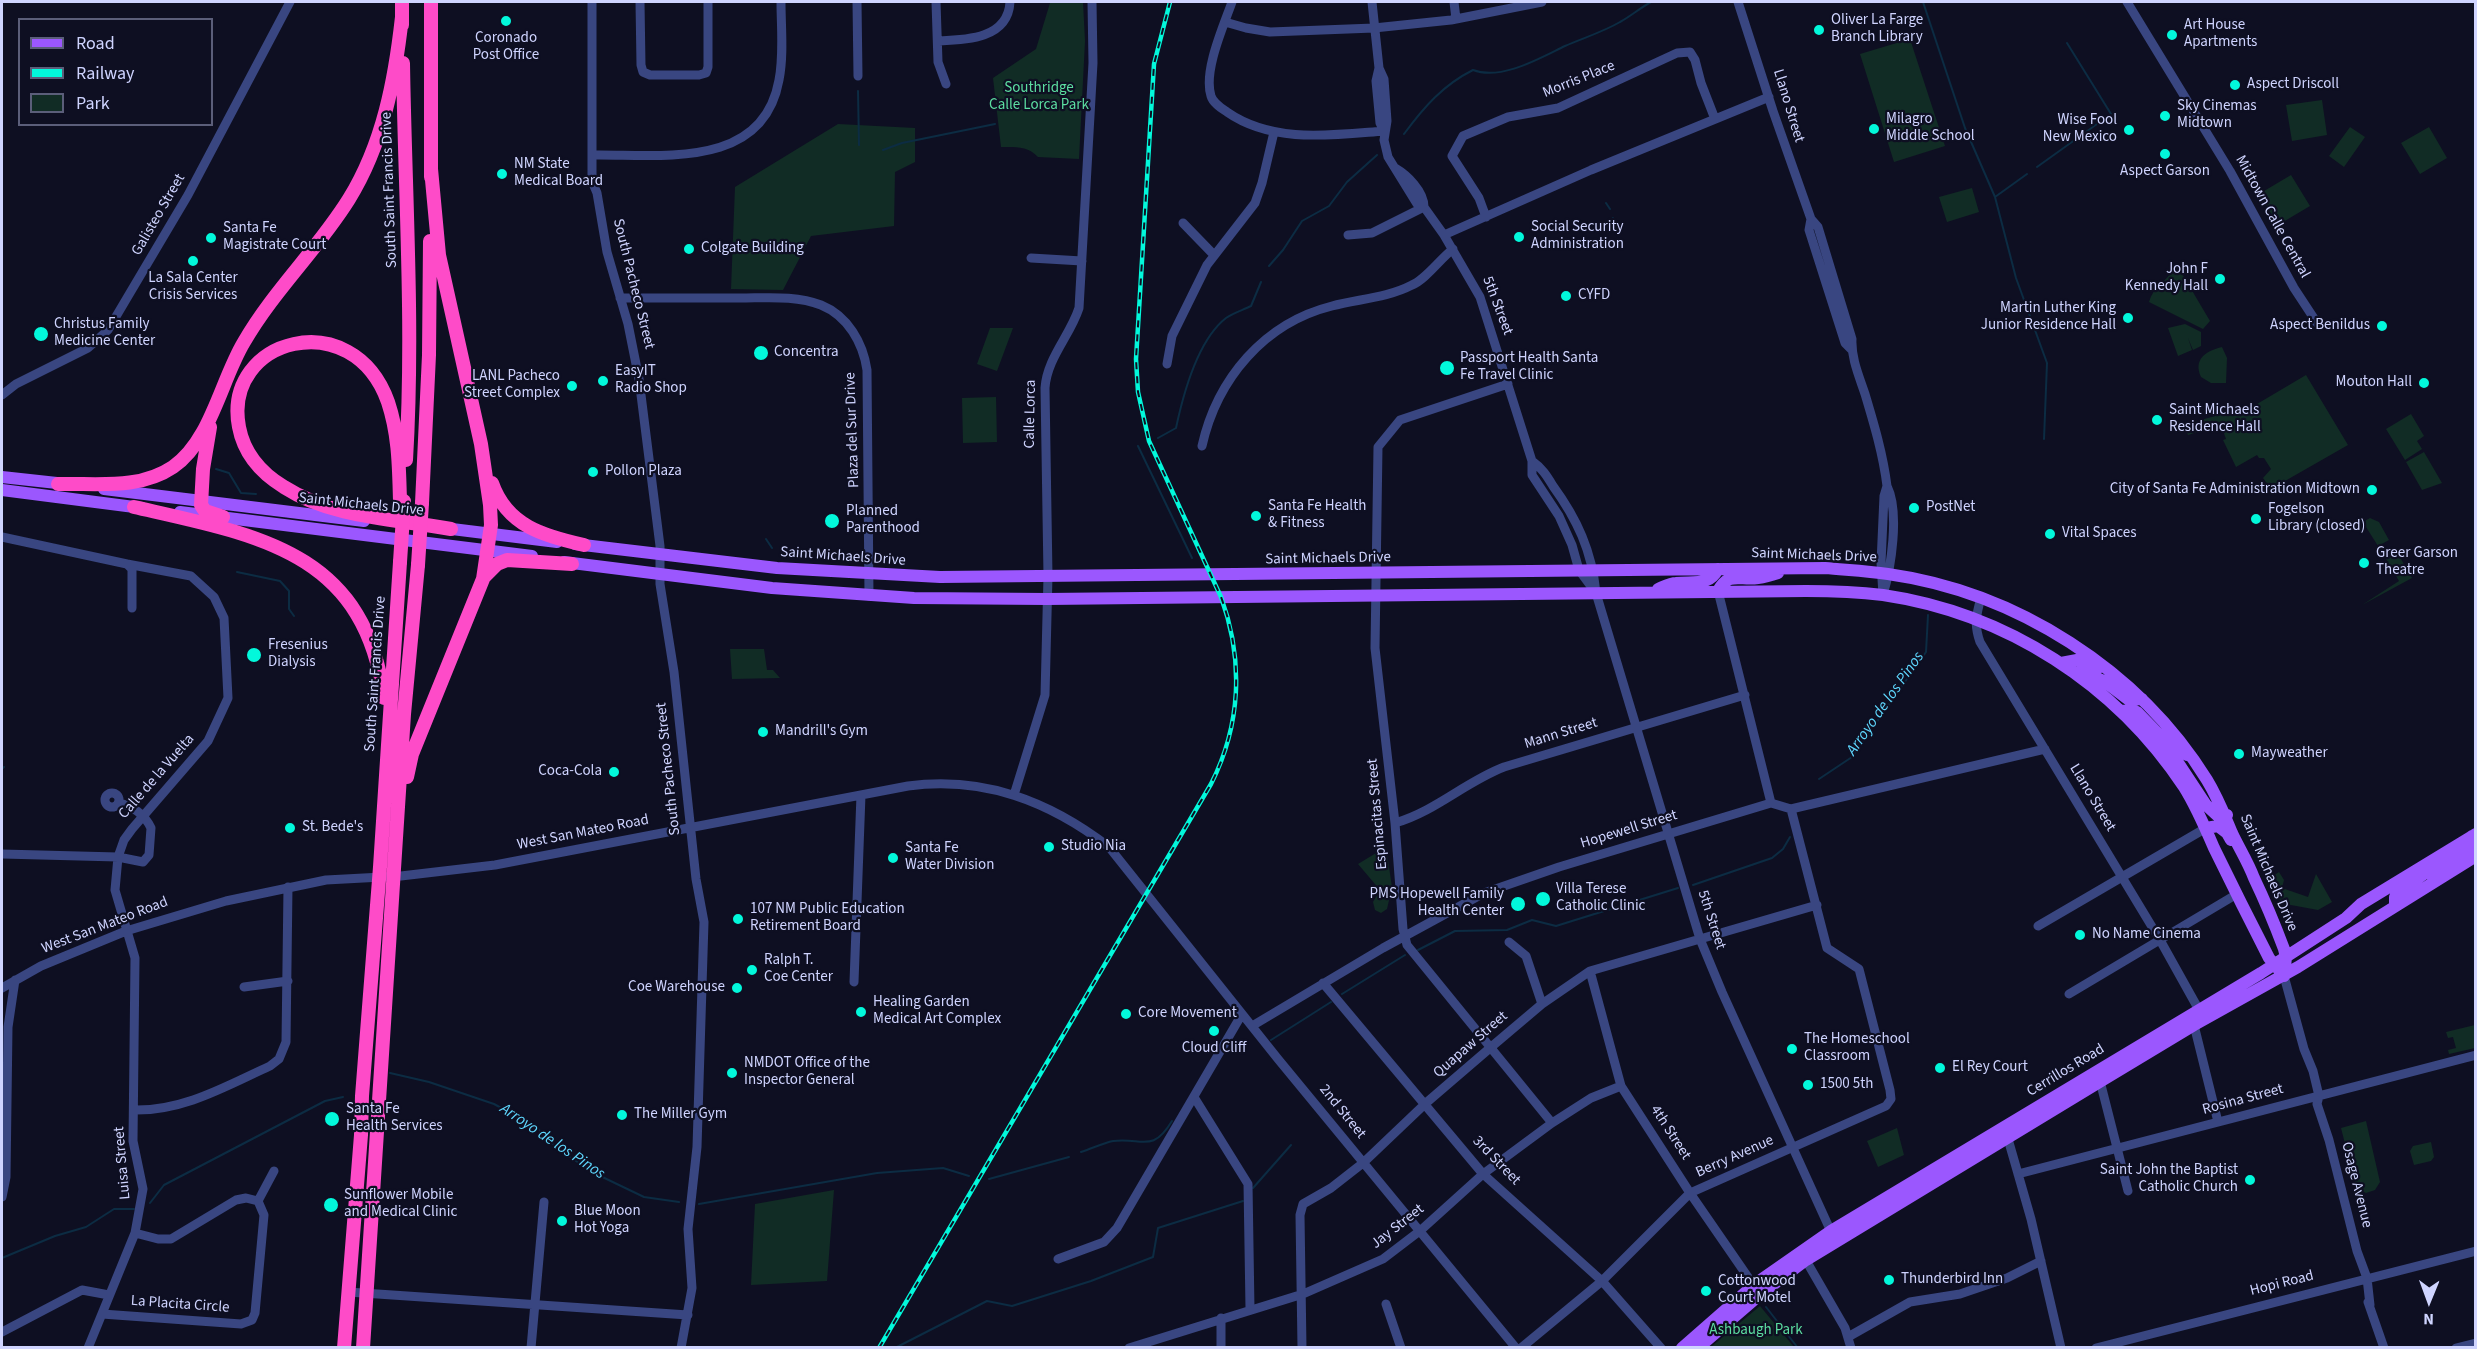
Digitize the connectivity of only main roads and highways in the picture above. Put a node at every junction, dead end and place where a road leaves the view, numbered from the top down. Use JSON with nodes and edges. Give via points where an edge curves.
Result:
{"nodes":[{"id":1,"x":402,"y":2,"type":"edge"},
{"id":2,"x":431,"y":2,"type":"edge"},
{"id":3,"x":402,"y":17,"type":"junction"},
{"id":4,"x":431,"y":169,"type":"junction"},
{"id":5,"x":216,"y":402,"type":"junction"},
{"id":6,"x":481,"y":444,"type":"junction"},
{"id":7,"x":2,"y":477,"type":"edge"},
{"id":8,"x":58,"y":484,"type":"junction"},
{"id":9,"x":2,"y":490,"type":"edge"},
{"id":10,"x":200,"y":501,"type":"junction"},
{"id":11,"x":402,"y":501,"type":"junction"},
{"id":12,"x":134,"y":507,"type":"junction"},
{"id":13,"x":223,"y":517,"type":"junction"},
{"id":14,"x":451,"y":529,"type":"junction"},
{"id":15,"x":490,"y":533,"type":"junction"},
{"id":16,"x":585,"y":545,"type":"junction"},
{"id":17,"x":488,"y":550,"type":"junction"},
{"id":18,"x":572,"y":564,"type":"junction"},
{"id":19,"x":1794,"y":568,"type":"junction"},
{"id":20,"x":1718,"y":569,"type":"junction"},
{"id":21,"x":483,"y":579,"type":"junction"},
{"id":22,"x":1718,"y":591,"type":"junction"},
{"id":23,"x":1651,"y":592,"type":"junction"},
{"id":24,"x":2065,"y":666,"type":"junction"},
{"id":25,"x":2122,"y":681,"type":"junction"},
{"id":26,"x":2142,"y":699,"type":"junction"},
{"id":27,"x":2121,"y":711,"type":"junction"},
{"id":28,"x":2147,"y":738,"type":"junction"},
{"id":29,"x":387,"y":748,"type":"junction"},
{"id":30,"x":2193,"y":759,"type":"junction"},
{"id":31,"x":2227,"y":815,"type":"junction"},
{"id":32,"x":398,"y":820,"type":"junction"},
{"id":33,"x":2206,"y":828,"type":"junction"},
{"id":34,"x":2474,"y":835,"type":"edge"},
{"id":35,"x":2455,"y":846,"type":"junction"},
{"id":36,"x":2475,"y":856,"type":"edge"},
{"id":37,"x":2254,"y":876,"type":"junction"},
{"id":38,"x":386,"y":877,"type":"junction"},
{"id":39,"x":2409,"y":897,"type":"junction"},
{"id":40,"x":2361,"y":904,"type":"junction"},
{"id":41,"x":2395,"y":905,"type":"junction"},
{"id":42,"x":2286,"y":957,"type":"junction"},
{"id":43,"x":2274,"y":964,"type":"junction"},
{"id":44,"x":2284,"y":976,"type":"junction"},
{"id":45,"x":2099,"y":1075,"type":"junction"},
{"id":46,"x":1759,"y":1289,"type":"junction"},
{"id":47,"x":344,"y":1347,"type":"edge"},
{"id":48,"x":363,"y":1347,"type":"edge"},
{"id":49,"x":1682,"y":1347,"type":"edge"},
{"id":50,"x":1698,"y":1347,"type":"edge"}],
"edges":[{"from":1,"to":3,"type":"highway","name":"South Saint Francis Drive"},
{"from":2,"to":4,"type":"highway","name":"South Saint Francis Drive"},
{"from":3,"to":5,"type":"highway","via":[[387,105],[358,181],[330,226],[255,324],[234,359]]},
{"from":3,"to":11,"type":"highway","name":"South Saint Francis Drive","via":[[409,338]]},
{"from":4,"to":6,"type":"highway","via":[[439,255]]},
{"from":4,"to":32,"type":"highway","name":"South Saint Francis Drive","bridge":true,"via":[[429,355],[422,503]]},
{"from":5,"to":8,"type":"highway","via":[[196,444],[165,472],[131,484]]},
{"from":5,"to":10,"type":"highway"},
{"from":6,"to":15,"type":"highway"},
{"from":6,"to":16,"type":"highway","via":[[494,489],[509,513],[542,535]]},
{"from":7,"to":8,"type":"main road","name":"Saint Michaels Drive"},
{"from":8,"to":10,"type":"main road","name":"Saint Michaels Drive"},
{"from":9,"to":12,"type":"main road","name":"Saint Michaels Drive"},
{"from":10,"to":13,"type":"highway","via":[[206,512]]},
{"from":10,"to":14,"type":"main road","name":"Saint Michaels Drive"},
{"from":11,"to":14,"type":"highway","via":[[398,441],[392,417],[382,388],[361,361],[335,345],[308,342],[282,348],[257,365],[240,394],[238,422],[246,450],[268,476],[300,496],[343,511]]},
{"from":11,"to":29,"type":"highway","name":"South Saint Francis Drive","bridge":true},
{"from":12,"to":13,"type":"main road","name":"Saint Michaels Drive"},
{"from":12,"to":29,"type":"highway","via":[[229,528],[267,542],[297,556],[338,587],[369,635],[378,661]]},
{"from":13,"to":17,"type":"main road","name":"Saint Michaels Drive"},
{"from":14,"to":15,"type":"main road","name":"Saint Michaels Drive"},
{"from":15,"to":16,"type":"main road","name":"Saint Michaels Drive"},
{"from":15,"to":17,"type":"highway"},
{"from":16,"to":20,"type":"main road","name":"Saint Michaels Drive","via":[[777,568],[951,577]]},
{"from":17,"to":18,"type":"main road","name":"Saint Michaels Drive"},
{"from":17,"to":21,"type":"highway"},
{"from":18,"to":21,"type":"highway","via":[[507,560],[497,564]]},
{"from":18,"to":23,"type":"main road","name":"Saint Michaels Drive","via":[[870,596],[1047,599]]},
{"from":19,"to":20,"type":"main road","name":"Saint Michaels Drive"},
{"from":19,"to":22,"type":"main road","via":[[1758,578],[1728,579]]},
{"from":19,"to":25,"type":"main road","name":"Saint Michaels Drive","via":[[1885,573],[1981,598],[2052,631]]},
{"from":20,"to":23,"type":"main road","via":[[1705,582],[1674,583]]},
{"from":21,"to":32,"type":"highway","via":[[412,754]]},
{"from":22,"to":23,"type":"main road","name":"Saint Michaels Drive"},
{"from":22,"to":24,"type":"main road","name":"Saint Michaels Drive","via":[[1883,595],[1975,619],[2016,637]]},
{"from":24,"to":25,"type":"main road","via":[[2077,660]]},
{"from":24,"to":26,"type":"main road","via":[[2104,681],[2129,700]]},
{"from":24,"to":27,"type":"main road","name":"Saint Michaels Drive"},
{"from":25,"to":26,"type":"main road","name":"Saint Michaels Drive"},
{"from":26,"to":30,"type":"main road","name":"Saint Michaels Drive"},
{"from":27,"to":28,"type":"main road","name":"Saint Michaels Drive"},
{"from":27,"to":30,"type":"main road","via":[[2137,712],[2166,742]]},
{"from":28,"to":31,"type":"main road","via":[[2175,758],[2213,813]]},
{"from":28,"to":33,"type":"main road","name":"Saint Michaels Drive","via":[[2184,788]]},
{"from":29,"to":38,"type":"highway","name":"South Saint Francis Drive"},
{"from":30,"to":31,"type":"main road","name":"Saint Michaels Drive"},
{"from":31,"to":37,"type":"main road","name":"Saint Michaels Drive"},
{"from":31,"to":40,"type":"main road","via":[[2288,939],[2303,939]]},
{"from":32,"to":38,"type":"highway","name":"South Saint Francis Drive"},
{"from":33,"to":37,"type":"main road","via":[[2225,830],[2242,864]]},
{"from":33,"to":43,"type":"main road","name":"Saint Michaels Drive"},
{"from":34,"to":35,"type":"main road","name":"Cerrillos Road"},
{"from":34,"to":39,"type":"main road","via":[[2467,850],[2447,862]]},
{"from":35,"to":40,"type":"main road","name":"Cerrillos Road"},
{"from":35,"to":41,"type":"main road","via":[[2426,874],[2399,892]]},
{"from":36,"to":39,"type":"main road","name":"Cerrillos Road"},
{"from":37,"to":42,"type":"main road","name":"Saint Michaels Drive"},
{"from":38,"to":47,"type":"highway","name":"South Saint Francis Drive"},
{"from":38,"to":48,"type":"highway","name":"South Saint Francis Drive"},
{"from":39,"to":41,"type":"main road","name":"Cerrillos Road"},
{"from":40,"to":42,"type":"main road","name":"Cerrillos Road"},
{"from":41,"to":44,"type":"main road","name":"Cerrillos Road"},
{"from":42,"to":43,"type":"main road","name":"Cerrillos Road"},
{"from":42,"to":44,"type":"main road","name":"Saint Michaels Drive"},
{"from":43,"to":44,"type":"main road","name":"Saint Michaels Drive"},
{"from":43,"to":45,"type":"main road","name":"Cerrillos Road"},
{"from":44,"to":45,"type":"main road","name":"Cerrillos Road"},
{"from":45,"to":46,"type":"main road","name":"Cerrillos Road","via":[[1833,1236]]},
{"from":46,"to":49,"type":"main road","name":"Cerrillos Road"},
{"from":46,"to":50,"type":"main road","name":"Cerrillos Road"}]}
